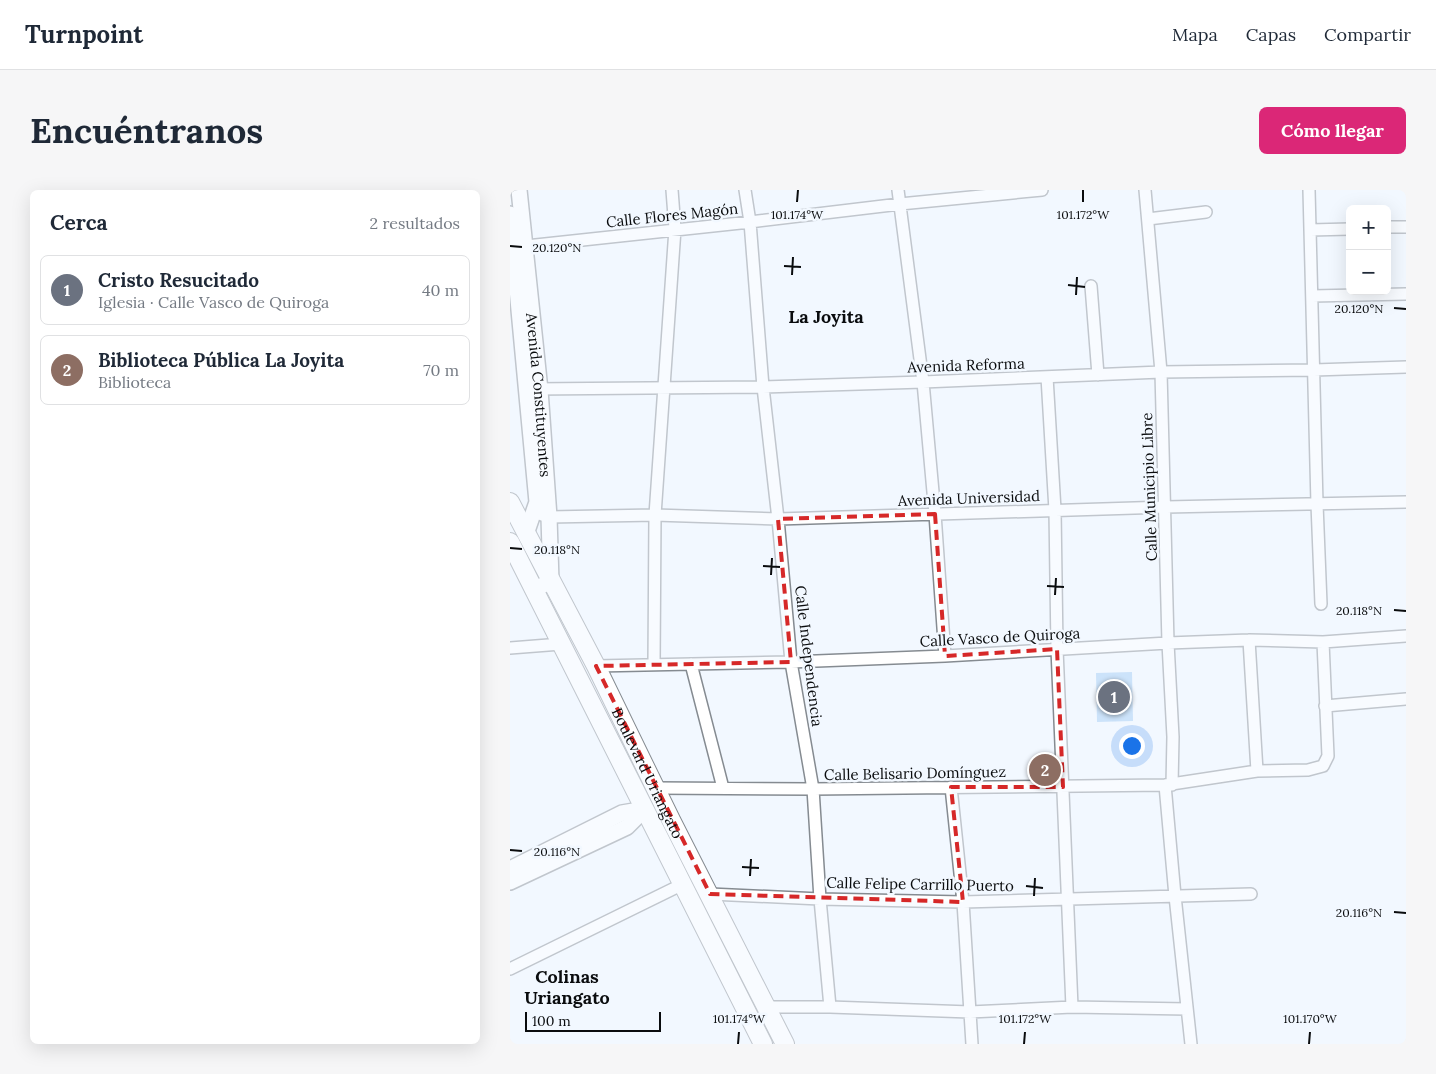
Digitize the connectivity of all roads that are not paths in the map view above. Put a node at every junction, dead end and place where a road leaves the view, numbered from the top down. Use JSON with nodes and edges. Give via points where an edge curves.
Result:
{"nodes":[{"id":1,"x":519,"y":190,"type":"edge"},
{"id":2,"x":672,"y":190,"type":"edge"},
{"id":3,"x":745,"y":190,"type":"edge"},
{"id":4,"x":898,"y":190,"type":"edge"},
{"id":5,"x":1042,"y":190,"type":"edge"},
{"id":6,"x":1145,"y":190,"type":"edge"},
{"id":7,"x":1309,"y":190,"type":"edge"},
{"id":8,"x":900,"y":204,"type":"junction"},
{"id":9,"x":1206,"y":212,"type":"dead end"},
{"id":10,"x":510,"y":214,"type":"edge"},
{"id":11,"x":1148,"y":219,"type":"junction"},
{"id":12,"x":750,"y":222,"type":"junction"},
{"id":13,"x":1391,"y":227,"type":"edge"},
{"id":14,"x":1406,"y":227,"type":"edge"},
{"id":15,"x":675,"y":229,"type":"junction"},
{"id":16,"x":1346,"y":229,"type":"edge"},
{"id":17,"x":1310,"y":230,"type":"junction"},
{"id":18,"x":519,"y":247,"type":"junction"},
{"id":19,"x":1091,"y":286,"type":"dead end"},
{"id":20,"x":1406,"y":294,"type":"edge"},
{"id":21,"x":1312,"y":296,"type":"junction"},
{"id":22,"x":519,"y":297,"type":"edge"},
{"id":23,"x":1406,"y":366,"type":"edge"},
{"id":24,"x":1314,"y":370,"type":"junction"},
{"id":25,"x":1161,"y":372,"type":"junction"},
{"id":26,"x":1098,"y":375,"type":"junction"},
{"id":27,"x":1047,"y":377,"type":"junction"},
{"id":28,"x":924,"y":382,"type":"junction"},
{"id":29,"x":763,"y":387,"type":"junction"},
{"id":30,"x":665,"y":388,"type":"junction"},
{"id":31,"x":533,"y":389,"type":"junction"},
{"id":32,"x":510,"y":502,"type":"edge"},
{"id":33,"x":1406,"y":502,"type":"edge"},
{"id":34,"x":1317,"y":504,"type":"junction"},
{"id":35,"x":1166,"y":507,"type":"junction"},
{"id":36,"x":1055,"y":510,"type":"junction"},
{"id":37,"x":533,"y":514,"type":"junction"},
{"id":38,"x":935,"y":514,"type":"junction"},
{"id":39,"x":655,"y":515,"type":"junction"},
{"id":40,"x":549,"y":516,"type":"junction"},
{"id":41,"x":778,"y":519,"type":"junction"},
{"id":42,"x":526,"y":534,"type":"junction"},
{"id":43,"x":510,"y":542,"type":"edge"},
{"id":44,"x":552,"y":582,"type":"junction"},
{"id":45,"x":533,"y":589,"type":"junction"},
{"id":46,"x":1321,"y":604,"type":"dead end"},
{"id":47,"x":1406,"y":636,"type":"edge"},
{"id":48,"x":1249,"y":640,"type":"junction"},
{"id":49,"x":1322,"y":642,"type":"junction"},
{"id":50,"x":1168,"y":643,"type":"junction"},
{"id":51,"x":561,"y":644,"type":"junction"},
{"id":52,"x":510,"y":648,"type":"edge"},
{"id":53,"x":1057,"y":649,"type":"junction"},
{"id":54,"x":945,"y":656,"type":"junction"},
{"id":55,"x":791,"y":662,"type":"junction"},
{"id":56,"x":654,"y":664,"type":"junction"},
{"id":57,"x":691,"y":664,"type":"junction"},
{"id":58,"x":596,"y":666,"type":"junction"},
{"id":59,"x":1406,"y":699,"type":"edge"},
{"id":60,"x":1325,"y":706,"type":"junction"},
{"id":61,"x":1258,"y":771,"type":"junction"},
{"id":62,"x":1169,"y":785,"type":"junction"},
{"id":63,"x":951,"y":787,"type":"junction"},
{"id":64,"x":1064,"y":787,"type":"junction"},
{"id":65,"x":656,"y":788,"type":"junction"},
{"id":66,"x":723,"y":788,"type":"junction"},
{"id":67,"x":813,"y":789,"type":"junction"},
{"id":68,"x":645,"y":809,"type":"junction"},
{"id":69,"x":672,"y":820,"type":"junction"},
{"id":70,"x":510,"y":869,"type":"edge"},
{"id":71,"x":510,"y":882,"type":"edge"},
{"id":72,"x":681,"y":885,"type":"junction"},
{"id":73,"x":710,"y":894,"type":"junction"},
{"id":74,"x":1251,"y":894,"type":"dead end"},
{"id":75,"x":1175,"y":896,"type":"junction"},
{"id":76,"x":820,"y":898,"type":"junction"},
{"id":77,"x":1067,"y":899,"type":"junction"},
{"id":78,"x":963,"y":902,"type":"junction"},
{"id":79,"x":510,"y":969,"type":"edge"},
{"id":80,"x":767,"y":1007,"type":"junction"},
{"id":81,"x":830,"y":1007,"type":"junction"},
{"id":82,"x":1072,"y":1007,"type":"junction"},
{"id":83,"x":1187,"y":1009,"type":"junction"},
{"id":84,"x":970,"y":1012,"type":"junction"},
{"id":85,"x":763,"y":1044,"type":"edge"},
{"id":86,"x":785,"y":1044,"type":"edge"},
{"id":87,"x":972,"y":1044,"type":"edge"},
{"id":88,"x":1191,"y":1044,"type":"edge"}],
"edges":[{"from":1,"to":18,"type":"street","name":"Avenida Constituyentes"},
{"from":2,"to":15,"type":"street"},
{"from":3,"to":12,"type":"street","name":"Calle Independencia"},
{"from":4,"to":8,"type":"street"},
{"from":5,"to":8,"type":"street","name":"Calle Flores Magón"},
{"from":6,"to":11,"type":"street","name":"Calle Municipio Libre"},
{"from":7,"to":17,"type":"street"},
{"from":8,"to":12,"type":"street","name":"Calle Flores Magón"},
{"from":8,"to":28,"type":"street"},
{"from":9,"to":11,"type":"street"},
{"from":10,"to":18,"type":"street","name":"Avenida Constituyentes"},
{"from":11,"to":25,"type":"street","name":"Calle Municipio Libre"},
{"from":12,"to":15,"type":"street","name":"Calle Flores Magón"},
{"from":12,"to":29,"type":"street","name":"Calle Independencia"},
{"from":13,"to":14,"type":"street"},
{"from":15,"to":18,"type":"street","name":"Calle Flores Magón"},
{"from":15,"to":30,"type":"street"},
{"from":16,"to":17,"type":"street"},
{"from":17,"to":21,"type":"street"},
{"from":18,"to":22,"type":"street","name":"Avenida Constituyentes"},
{"from":19,"to":26,"type":"street"},
{"from":20,"to":21,"type":"street"},
{"from":21,"to":24,"type":"street"},
{"from":22,"to":31,"type":"street","name":"Avenida Constituyentes"},
{"from":23,"to":24,"type":"street","name":"Avenida Reforma"},
{"from":24,"to":25,"type":"street","name":"Avenida Reforma"},
{"from":24,"to":34,"type":"street"},
{"from":25,"to":26,"type":"street","name":"Avenida Reforma"},
{"from":25,"to":35,"type":"street","name":"Calle Municipio Libre"},
{"from":26,"to":27,"type":"street","name":"Avenida Reforma"},
{"from":27,"to":28,"type":"street","name":"Avenida Reforma"},
{"from":27,"to":36,"type":"street"},
{"from":28,"to":29,"type":"street","name":"Avenida Reforma"},
{"from":28,"to":38,"type":"street"},
{"from":29,"to":30,"type":"street","name":"Avenida Reforma"},
{"from":29,"to":41,"type":"street","name":"Calle Independencia"},
{"from":30,"to":31,"type":"street","name":"Avenida Reforma"},
{"from":30,"to":39,"type":"street"},
{"from":31,"to":37,"type":"street","name":"Avenida Constituyentes","via":[[537,502]]},
{"from":31,"to":40,"type":"street","name":"Avenida Constituyentes"},
{"from":32,"to":42,"type":"main road","name":"Boulevard Uriangato"},
{"from":33,"to":34,"type":"street","name":"Avenida Universidad"},
{"from":34,"to":35,"type":"street","name":"Avenida Universidad"},
{"from":34,"to":46,"type":"street"},
{"from":35,"to":36,"type":"street","name":"Avenida Universidad"},
{"from":35,"to":50,"type":"street","name":"Calle Municipio Libre"},
{"from":36,"to":38,"type":"street","name":"Avenida Universidad"},
{"from":36,"to":53,"type":"street"},
{"from":37,"to":40,"type":"street","name":"Avenida Universidad"},
{"from":37,"to":42,"type":"street","name":"Avenida Constituyentes"},
{"from":38,"to":41,"type":"street","name":"Avenida Universidad"},
{"from":38,"to":54,"type":"street"},
{"from":39,"to":40,"type":"street","name":"Avenida Universidad"},
{"from":39,"to":41,"type":"street","name":"Avenida Universidad"},
{"from":39,"to":56,"type":"street"},
{"from":40,"to":44,"type":"street","name":"Avenida Constituyentes"},
{"from":41,"to":55,"type":"street","name":"Calle Independencia"},
{"from":42,"to":44,"type":"main road","name":"Boulevard Uriangato"},
{"from":43,"to":45,"type":"main road","name":"Boulevard Uriangato"},
{"from":44,"to":45,"type":"street"},
{"from":44,"to":58,"type":"main road","name":"Boulevard Uriangato"},
{"from":45,"to":51,"type":"main road","name":"Boulevard Uriangato"},
{"from":47,"to":49,"type":"street","name":"Calle Vasco de Quiroga"},
{"from":48,"to":49,"type":"street","name":"Calle Vasco de Quiroga"},
{"from":48,"to":50,"type":"street","name":"Calle Vasco de Quiroga"},
{"from":48,"to":61,"type":"street"},
{"from":49,"to":60,"type":"street"},
{"from":50,"to":53,"type":"street","name":"Calle Vasco de Quiroga"},
{"from":50,"to":62,"type":"street","name":"Calle Municipio Libre","via":[[1173,737]]},
{"from":51,"to":52,"type":"street"},
{"from":51,"to":68,"type":"main road","name":"Boulevard Uriangato"},
{"from":53,"to":54,"type":"street","name":"Calle Vasco de Quiroga"},
{"from":53,"to":64,"type":"street"},
{"from":54,"to":55,"type":"street","name":"Calle Vasco de Quiroga"},
{"from":55,"to":57,"type":"street","name":"Calle Vasco de Quiroga"},
{"from":55,"to":67,"type":"street","name":"Calle Independencia"},
{"from":56,"to":57,"type":"street","name":"Calle Vasco de Quiroga"},
{"from":56,"to":58,"type":"street","name":"Calle Vasco de Quiroga"},
{"from":57,"to":66,"type":"street"},
{"from":58,"to":65,"type":"main road","name":"Boulevard Uriangato"},
{"from":59,"to":60,"type":"street"},
{"from":60,"to":61,"type":"street","name":"Calle Belisario Domínguez","via":[[1328,756],[1323,766],[1308,770]]},
{"from":61,"to":62,"type":"street","name":"Calle Belisario Domínguez"},
{"from":62,"to":64,"type":"street","name":"Calle Belisario Domínguez"},
{"from":62,"to":75,"type":"street","name":"Calle Municipio Libre"},
{"from":63,"to":64,"type":"street","name":"Calle Belisario Domínguez"},
{"from":63,"to":67,"type":"street","name":"Calle Belisario Domínguez"},
{"from":63,"to":78,"type":"street"},
{"from":64,"to":77,"type":"street"},
{"from":65,"to":66,"type":"street","name":"Calle Belisario Domínguez"},
{"from":65,"to":68,"type":"main road"},
{"from":65,"to":69,"type":"main road","name":"Boulevard Uriangato"},
{"from":66,"to":67,"type":"street","name":"Calle Belisario Domínguez"},
{"from":67,"to":76,"type":"street","name":"Calle Independencia"},
{"from":68,"to":69,"type":"main road"},
{"from":68,"to":70,"type":"street","via":[[622,813]]},
{"from":68,"to":71,"type":"street","via":[[627,828]]},
{"from":68,"to":72,"type":"main road","name":"Boulevard Uriangato"},
{"from":69,"to":73,"type":"main road","name":"Boulevard Uriangato"},
{"from":72,"to":79,"type":"street"},
{"from":72,"to":85,"type":"main road","name":"Boulevard Uriangato"},
{"from":73,"to":76,"type":"street","name":"Calle Felipe Carrillo Puerto"},
{"from":73,"to":80,"type":"main road","name":"Boulevard Uriangato"},
{"from":74,"to":75,"type":"street","name":"Calle Felipe Carrillo Puerto"},
{"from":75,"to":77,"type":"street","name":"Calle Felipe Carrillo Puerto"},
{"from":75,"to":83,"type":"street","name":"Calle Municipio Libre"},
{"from":76,"to":78,"type":"street","name":"Calle Felipe Carrillo Puerto"},
{"from":76,"to":81,"type":"street","name":"Calle Independencia"},
{"from":77,"to":78,"type":"street","name":"Calle Felipe Carrillo Puerto"},
{"from":77,"to":82,"type":"street"},
{"from":78,"to":84,"type":"street"},
{"from":80,"to":81,"type":"street"},
{"from":80,"to":86,"type":"main road","name":"Boulevard Uriangato"},
{"from":81,"to":84,"type":"street"},
{"from":82,"to":83,"type":"street"},
{"from":82,"to":84,"type":"street"},
{"from":83,"to":88,"type":"street","name":"Calle Municipio Libre"},
{"from":84,"to":87,"type":"street"}]}
